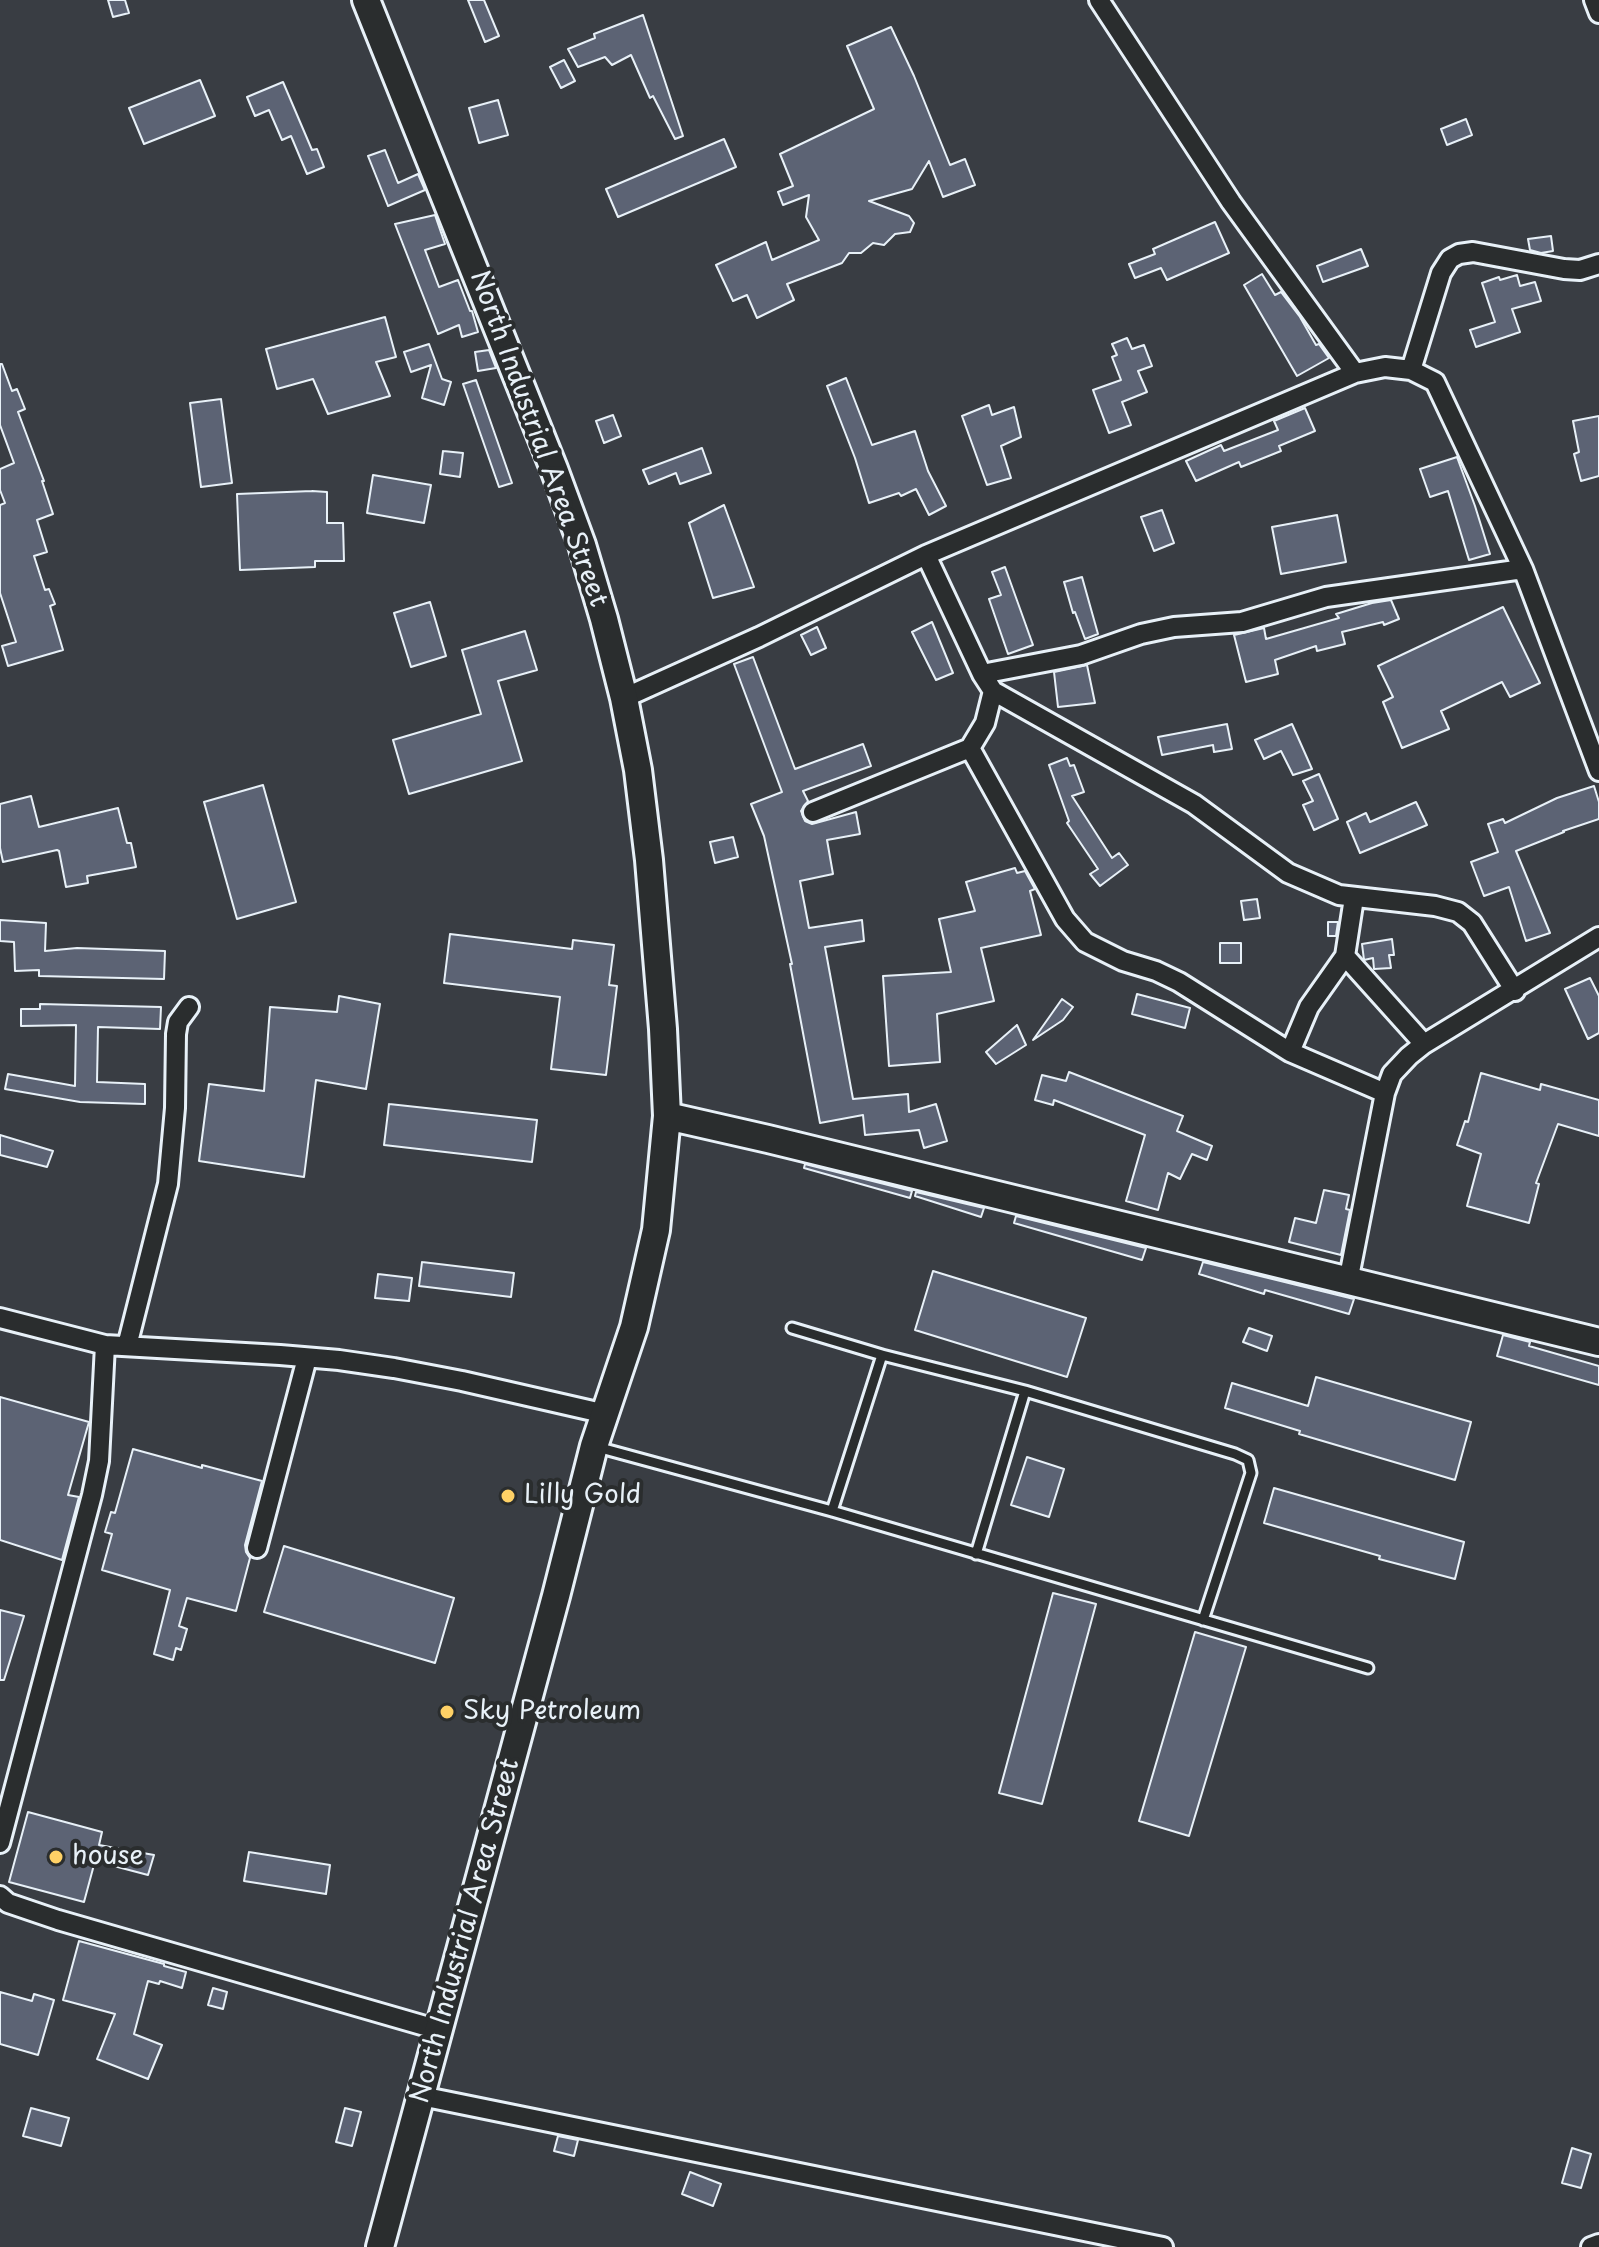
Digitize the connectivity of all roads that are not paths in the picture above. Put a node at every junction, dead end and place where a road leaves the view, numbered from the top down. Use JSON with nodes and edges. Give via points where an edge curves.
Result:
{"nodes":[{"id":1,"x":366,"y":0,"type":"edge"},
{"id":2,"x":1099,"y":0,"type":"edge"},
{"id":3,"x":1599,"y":264,"type":"edge"},
{"id":4,"x":1411,"y":370,"type":"junction"},
{"id":5,"x":1355,"y":373,"type":"junction"},
{"id":6,"x":926,"y":555,"type":"junction"},
{"id":7,"x":1523,"y":569,"type":"junction"},
{"id":8,"x":982,"y":674,"type":"junction"},
{"id":9,"x":993,"y":691,"type":"junction"},
{"id":10,"x":624,"y":698,"type":"junction"},
{"id":11,"x":970,"y":748,"type":"junction"},
{"id":12,"x":1599,"y":771,"type":"edge"},
{"id":13,"x":813,"y":812,"type":"dead end"},
{"id":14,"x":1354,"y":898,"type":"junction"},
{"id":15,"x":1599,"y":937,"type":"edge"},
{"id":16,"x":1345,"y":956,"type":"junction"},
{"id":17,"x":1515,"y":991,"type":"junction"},
{"id":18,"x":189,"y":1007,"type":"dead end"},
{"id":19,"x":1424,"y":1044,"type":"junction"},
{"id":20,"x":1290,"y":1052,"type":"junction"},
{"id":21,"x":1385,"y":1093,"type":"junction"},
{"id":22,"x":667,"y":1116,"type":"junction"},
{"id":23,"x":1348,"y":1282,"type":"junction"},
{"id":24,"x":0,"y":1318,"type":"edge"},
{"id":25,"x":792,"y":1328,"type":"dead end"},
{"id":26,"x":1599,"y":1342,"type":"edge"},
{"id":27,"x":105,"y":1345,"type":"junction"},
{"id":28,"x":127,"y":1346,"type":"junction"},
{"id":29,"x":882,"y":1355,"type":"junction"},
{"id":30,"x":307,"y":1358,"type":"junction"},
{"id":31,"x":1025,"y":1391,"type":"junction"},
{"id":32,"x":606,"y":1414,"type":"junction"},
{"id":33,"x":594,"y":1446,"type":"junction"},
{"id":34,"x":832,"y":1511,"type":"junction"},
{"id":35,"x":257,"y":1548,"type":"dead end"},
{"id":36,"x":976,"y":1554,"type":"junction"},
{"id":37,"x":1203,"y":1620,"type":"junction"},
{"id":38,"x":1368,"y":1668,"type":"dead end"},
{"id":39,"x":0,"y":1843,"type":"edge"},
{"id":40,"x":1,"y":1901,"type":"edge"},
{"id":41,"x":439,"y":2030,"type":"junction"},
{"id":42,"x":421,"y":2096,"type":"junction"},
{"id":43,"x":1599,"y":2244,"type":"edge"},
{"id":44,"x":380,"y":2247,"type":"edge"},
{"id":45,"x":1163,"y":2247,"type":"edge"},
{"id":46,"x":1591,"y":2247,"type":"edge"}],
"edges":[{"from":1,"to":10,"type":"main road","name":"North Industrial Area Street","via":[[554,469],[582,545]]},
{"from":2,"to":5,"type":"street","via":[[1231,202]]},
{"from":3,"to":4,"type":"street","via":[[1564,269],[1473,252],[1450,259]]},
{"from":4,"to":5,"type":"street","via":[[1385,367]]},
{"from":4,"to":7,"type":"street","via":[[1435,382]]},
{"from":5,"to":6,"type":"street"},
{"from":6,"to":8,"type":"street"},
{"from":6,"to":10,"type":"street"},
{"from":7,"to":8,"type":"street","via":[[1326,597],[1242,622],[1174,627],[1081,655]]},
{"from":7,"to":12,"type":"street"},
{"from":8,"to":9,"type":"street"},
{"from":9,"to":11,"type":"street","via":[[985,723]]},
{"from":9,"to":14,"type":"street","via":[[1194,804],[1288,873]]},
{"from":10,"to":22,"type":"main road","name":"North Industrial Area Street","via":[[651,876]]},
{"from":11,"to":13,"type":"street"},
{"from":11,"to":20,"type":"street","via":[[1065,919],[1085,942],[1179,982]]},
{"from":14,"to":16,"type":"street"},
{"from":14,"to":17,"type":"street","via":[[1458,912],[1472,923]]},
{"from":15,"to":17,"type":"street"},
{"from":16,"to":19,"type":"street"},
{"from":16,"to":20,"type":"street","via":[[1309,1007]]},
{"from":17,"to":19,"type":"street"},
{"from":18,"to":28,"type":"street","via":[[176,1034],[168,1184]]},
{"from":19,"to":21,"type":"street","via":[[1392,1074]]},
{"from":20,"to":21,"type":"street"},
{"from":21,"to":23,"type":"street"},
{"from":22,"to":23,"type":"main road"},
{"from":22,"to":32,"type":"main road","name":"North Industrial Area Street","via":[[656,1230],[634,1327]]},
{"from":23,"to":26,"type":"main road"},
{"from":24,"to":27,"type":"street"},
{"from":25,"to":29,"type":"lane"},
{"from":27,"to":28,"type":"street"},
{"from":27,"to":39,"type":"street","via":[[99,1461],[92,1495]]},
{"from":28,"to":30,"type":"street"},
{"from":29,"to":31,"type":"lane"},
{"from":29,"to":34,"type":"lane"},
{"from":30,"to":32,"type":"street","via":[[435,1376]]},
{"from":30,"to":35,"type":"street"},
{"from":31,"to":36,"type":"lane"},
{"from":31,"to":37,"type":"lane","via":[[1248,1460],[1251,1473]]},
{"from":32,"to":33,"type":"main road","name":"North Industrial Area Street"},
{"from":33,"to":34,"type":"lane"},
{"from":33,"to":41,"type":"main road","name":"North Industrial Area Street"},
{"from":34,"to":36,"type":"lane"},
{"from":36,"to":37,"type":"lane"},
{"from":37,"to":38,"type":"lane"},
{"from":40,"to":41,"type":"street"},
{"from":41,"to":42,"type":"main road","name":"North Industrial Area Street"},
{"from":42,"to":44,"type":"main road","name":"North Industrial Area Street"},
{"from":42,"to":45,"type":"street"},
{"from":43,"to":46,"type":"street"}]}
